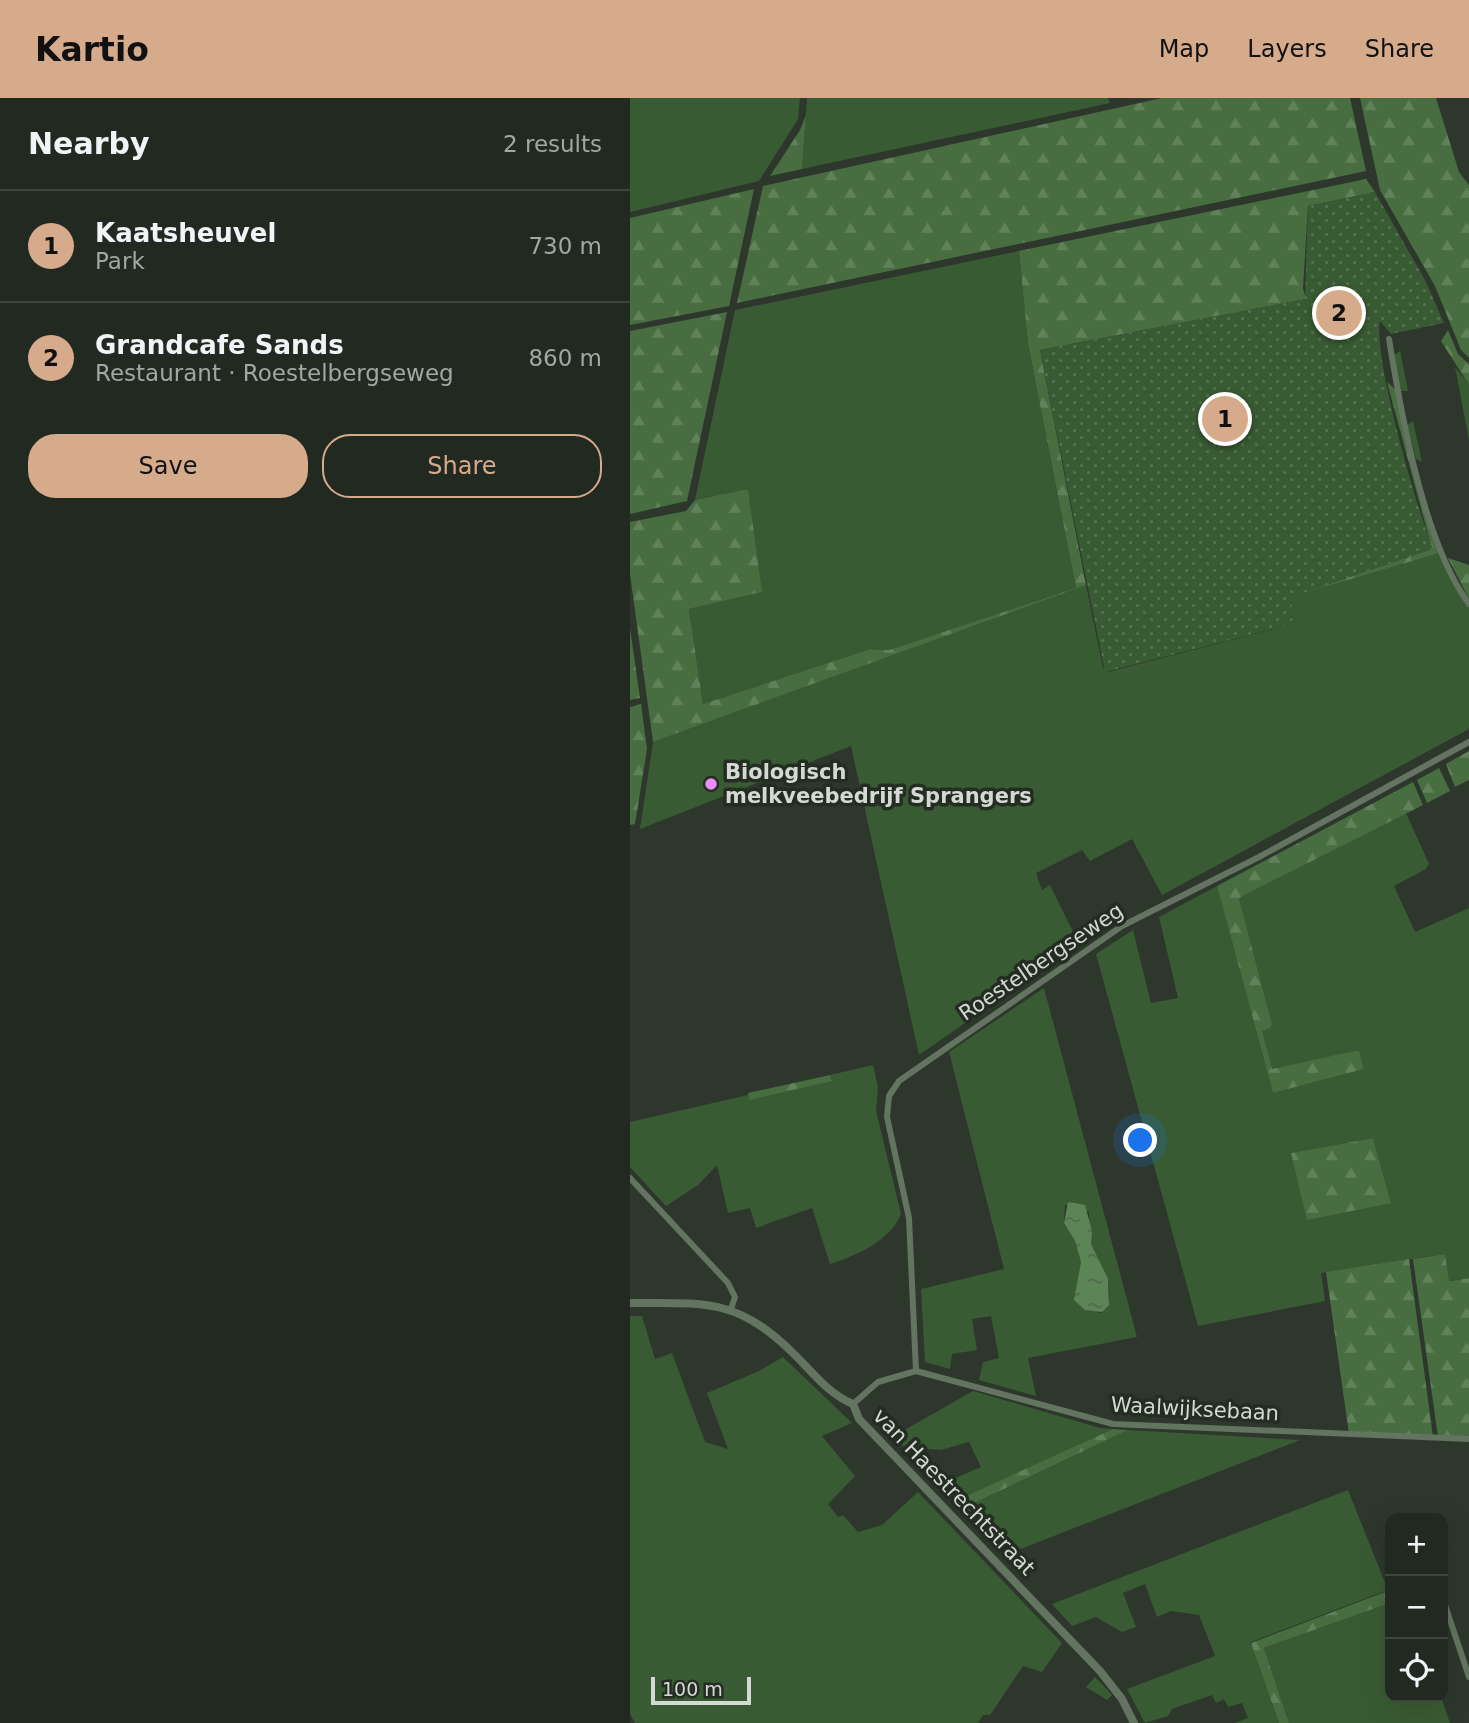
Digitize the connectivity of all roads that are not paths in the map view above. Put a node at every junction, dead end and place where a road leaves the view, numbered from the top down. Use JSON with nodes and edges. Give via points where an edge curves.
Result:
{"nodes":[{"id":1,"x":1389,"y":339,"type":"dead end"},
{"id":2,"x":1469,"y":604,"type":"edge"},
{"id":3,"x":1469,"y":742,"type":"edge"},
{"id":4,"x":630,"y":1178,"type":"edge"},
{"id":5,"x":630,"y":1303,"type":"edge"},
{"id":6,"x":730,"y":1309,"type":"junction"},
{"id":7,"x":916,"y":1371,"type":"junction"},
{"id":8,"x":853,"y":1404,"type":"junction"},
{"id":9,"x":1469,"y":1440,"type":"edge"},
{"id":10,"x":1448,"y":1614,"type":"edge"},
{"id":11,"x":1469,"y":1676,"type":"edge"},
{"id":12,"x":1134,"y":1723,"type":"edge"}],
"edges":[{"from":1,"to":2,"type":"street","via":[[1403,419],[1427,507]]},
{"from":3,"to":7,"type":"street","name":"Roestelbergseweg","via":[[1122,926],[899,1081],[889,1096],[887,1116],[909,1218]]},
{"from":4,"to":6,"type":"street","via":[[728,1283],[735,1297]]},
{"from":5,"to":6,"type":"street","name":"van Haestrechtstraat"},
{"from":6,"to":8,"type":"street","name":"van Haestrechtstraat","via":[[770,1330],[837,1397]]},
{"from":7,"to":8,"type":"street","via":[[878,1382]]},
{"from":7,"to":9,"type":"street","name":"Waalwijksebaan","via":[[1113,1424]]},
{"from":8,"to":12,"type":"street","name":"van Haestrechtstraat","via":[[859,1419],[1100,1671]]},
{"from":10,"to":11,"type":"street"}]}
